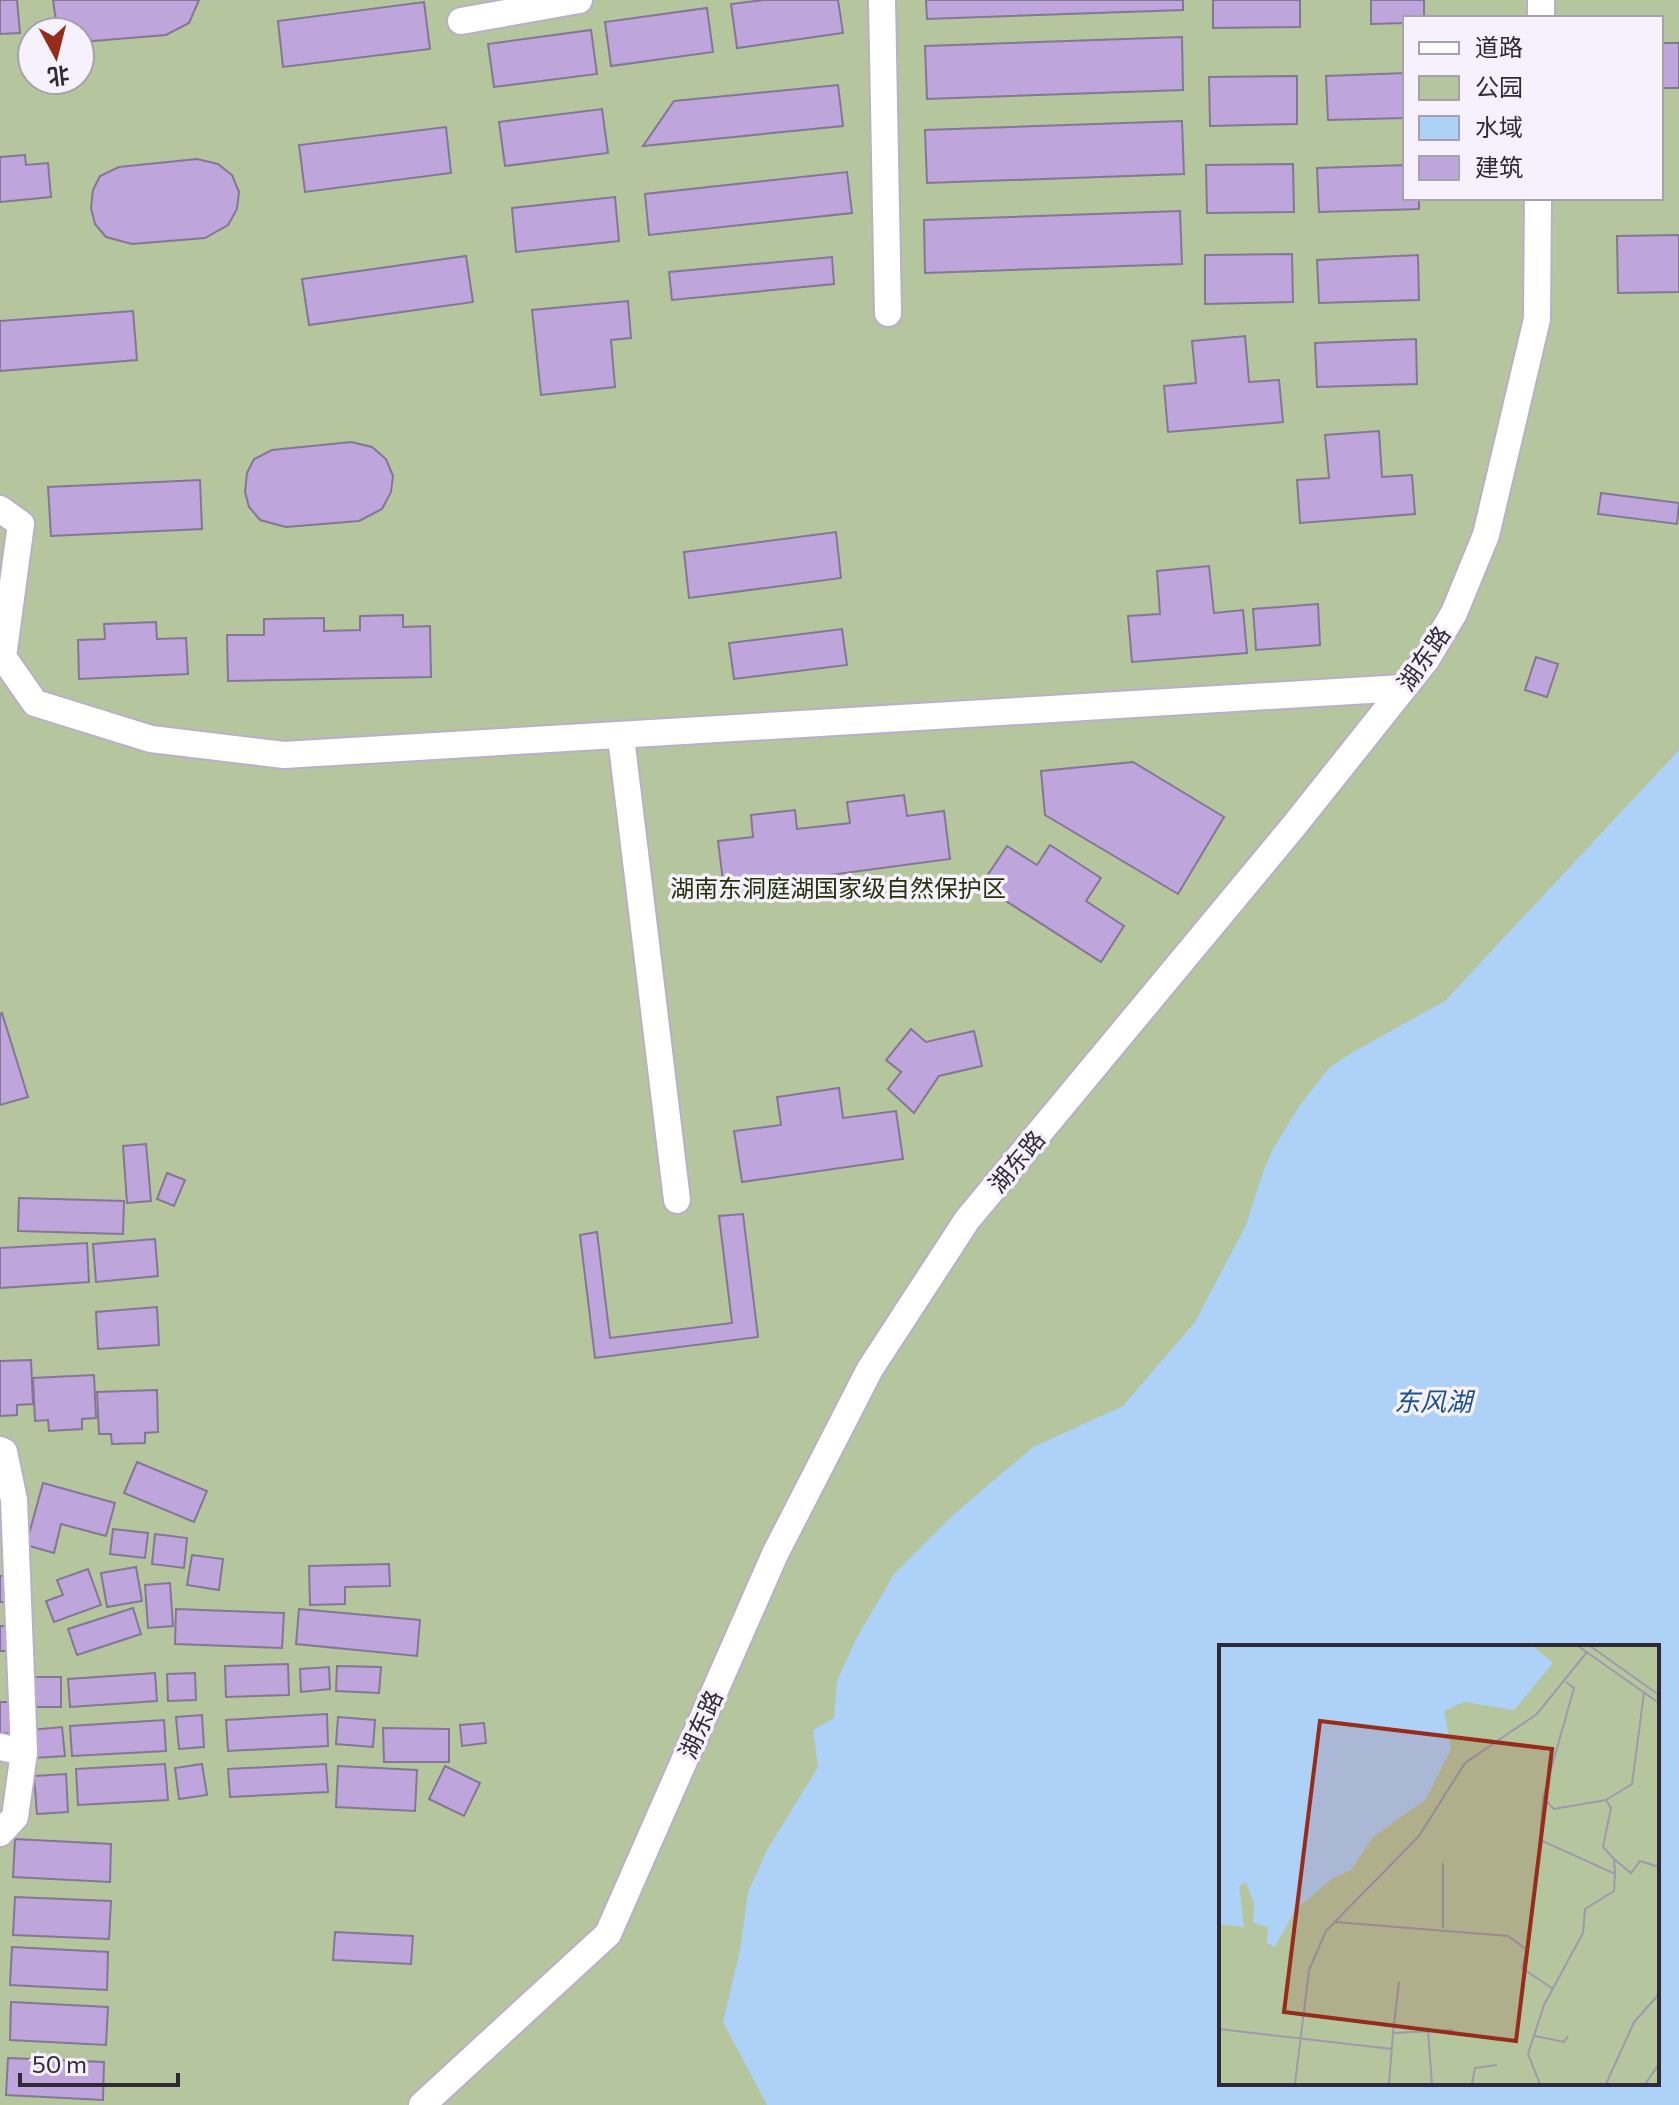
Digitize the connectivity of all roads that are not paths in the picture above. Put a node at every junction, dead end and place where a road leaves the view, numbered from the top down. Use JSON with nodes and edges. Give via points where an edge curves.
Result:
{"nodes":[{"id":1,"x":579,"y":0,"type":"edge"},
{"id":2,"x":882,"y":0,"type":"edge"},
{"id":3,"x":461,"y":21,"type":"dead end"},
{"id":4,"x":1538,"y":200,"type":"edge"},
{"id":5,"x":888,"y":313,"type":"dead end"},
{"id":6,"x":0,"y":509,"type":"edge"},
{"id":7,"x":1402,"y":688,"type":"junction"},
{"id":8,"x":621,"y":737,"type":"junction"},
{"id":9,"x":677,"y":1200,"type":"dead end"},
{"id":10,"x":0,"y":1450,"type":"edge"},
{"id":11,"x":12,"y":1750,"type":"edge"},
{"id":12,"x":0,"y":1833,"type":"edge"},
{"id":13,"x":422,"y":2105,"type":"edge"}],
"edges":[{"from":1,"to":3,"type":"street"},
{"from":2,"to":5,"type":"street"},
{"from":4,"to":7,"type":"street","name":"湖东路","via":[[1537,319],[1486,535],[1454,613]]},
{"from":6,"to":8,"type":"street","via":[[21,524],[3,657],[35,703],[151,739],[284,755]]},
{"from":7,"to":8,"type":"street"},
{"from":7,"to":13,"type":"street","name":"湖东路","via":[[967,1220],[870,1369],[775,1554],[608,1934]]},
{"from":8,"to":9,"type":"street"},
{"from":10,"to":11,"type":"street","via":[[14,1500]]},
{"from":11,"to":12,"type":"street","via":[[15,1817]]}]}
